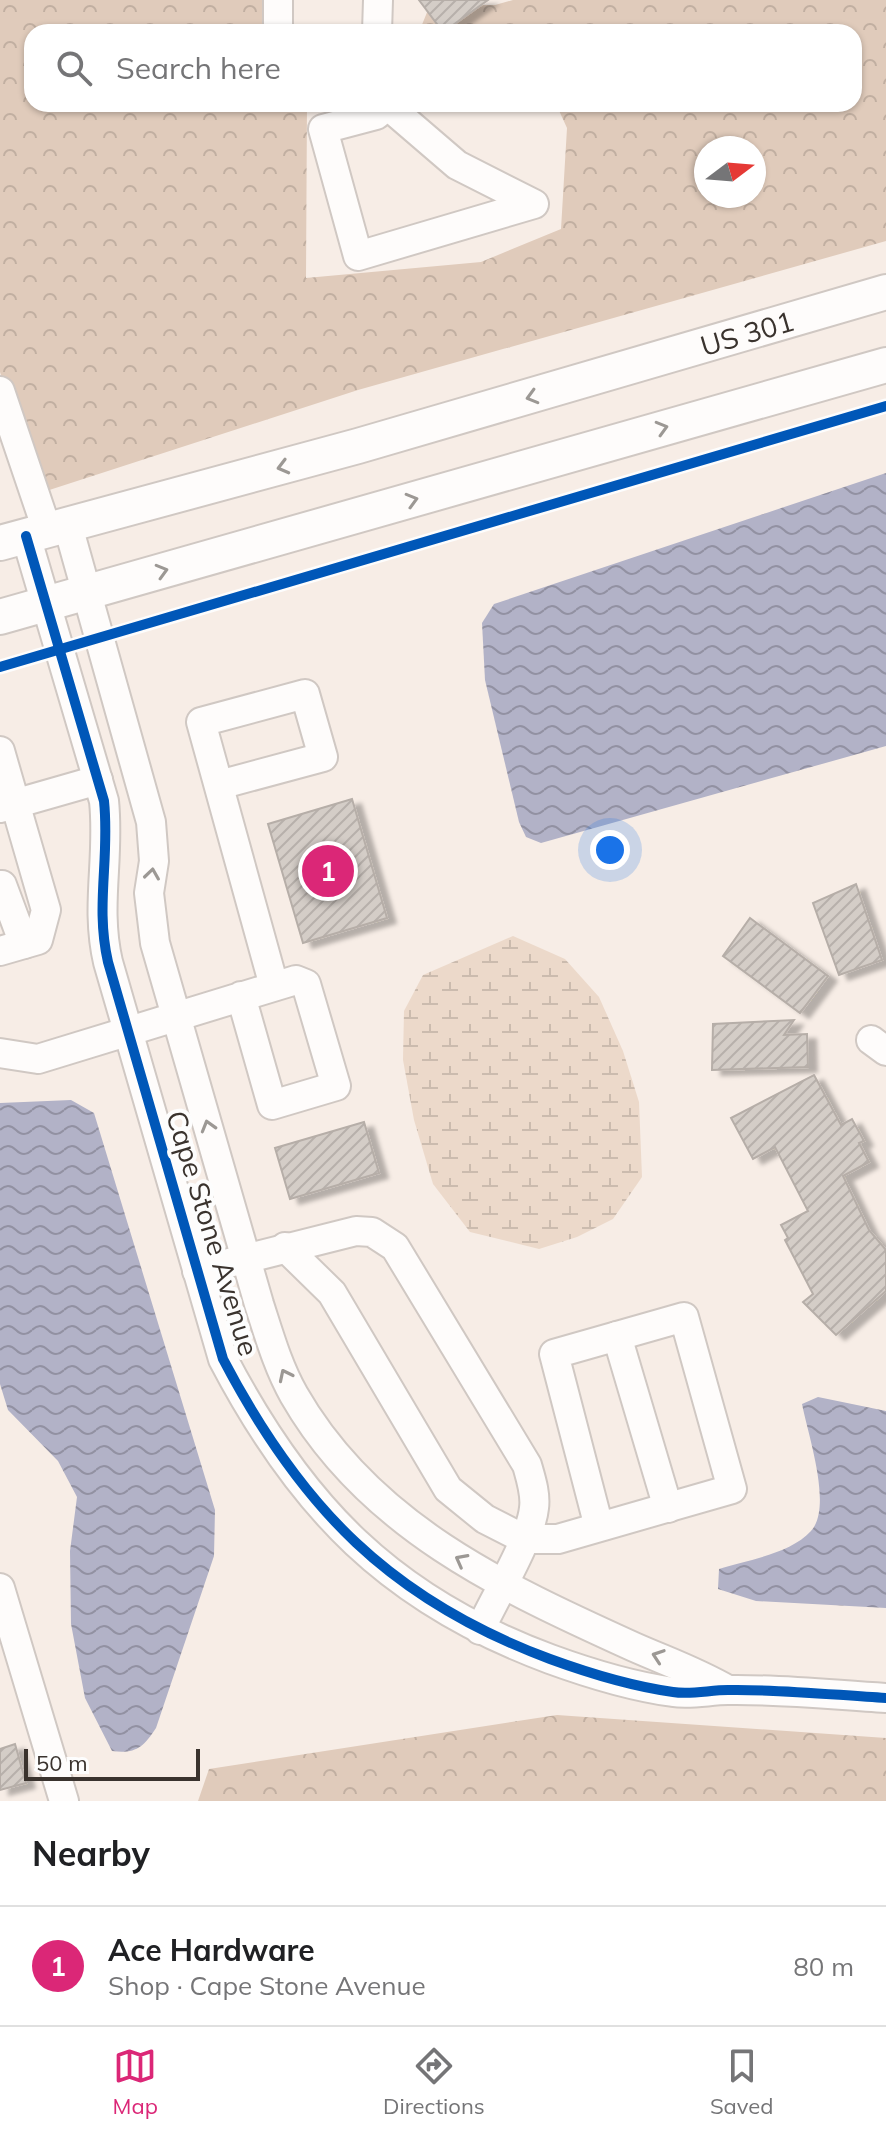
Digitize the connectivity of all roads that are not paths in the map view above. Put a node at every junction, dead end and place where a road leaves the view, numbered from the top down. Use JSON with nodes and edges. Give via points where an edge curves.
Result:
{"nodes":[{"id":1,"x":278,"y":0,"type":"edge"},
{"id":2,"x":378,"y":0,"type":"edge"},
{"id":3,"x":278,"y":24,"type":"edge"},
{"id":4,"x":377,"y":24,"type":"edge"},
{"id":5,"x":379,"y":112,"type":"edge"},
{"id":6,"x":394,"y":112,"type":"edge"},
{"id":7,"x":886,"y":292,"type":"edge"},
{"id":8,"x":886,"y":365,"type":"edge"},
{"id":9,"x":0,"y":391,"type":"edge"},
{"id":10,"x":35,"y":533,"type":"edge"},
{"id":11,"x":87,"y":593,"type":"junction"},
{"id":12,"x":46,"y":604,"type":"junction"},
{"id":13,"x":0,"y":617,"type":"edge"},
{"id":14,"x":0,"y":751,"type":"edge"},
{"id":15,"x":98,"y":780,"type":"junction"},
{"id":16,"x":219,"y":785,"type":"dead end"},
{"id":17,"x":8,"y":805,"type":"edge"},
{"id":18,"x":2,"y":885,"type":"dead end"},
{"id":19,"x":12,"y":947,"type":"edge"},
{"id":20,"x":274,"y":986,"type":"junction"},
{"id":21,"x":241,"y":996,"type":"junction"},
{"id":22,"x":176,"y":1015,"type":"junction"},
{"id":23,"x":129,"y":1034,"type":"junction"},
{"id":24,"x":0,"y":1053,"type":"edge"},
{"id":25,"x":285,"y":1247,"type":"junction"},
{"id":26,"x":246,"y":1258,"type":"junction"},
{"id":27,"x":197,"y":1271,"type":"junction"},
{"id":28,"x":617,"y":1336,"type":"junction"},
{"id":29,"x":668,"y":1508,"type":"junction"},
{"id":30,"x":599,"y":1527,"type":"junction"},
{"id":31,"x":524,"y":1539,"type":"junction"},
{"id":32,"x":502,"y":1582,"type":"junction"},
{"id":33,"x":0,"y":1588,"type":"edge"},
{"id":34,"x":480,"y":1630,"type":"junction"},
{"id":35,"x":728,"y":1690,"type":"junction"},
{"id":36,"x":886,"y":1698,"type":"edge"},
{"id":37,"x":64,"y":1801,"type":"edge"}],
"edges":[{"from":1,"to":3,"type":"street"},
{"from":2,"to":4,"type":"street"},
{"from":5,"to":6,"type":"street","via":[[323,129],[358,256],[534,204],[457,165]]},
{"from":7,"to":10,"type":"main road","name":"US 301","number":"US 301","one_way":true},
{"from":11,"to":8,"type":"main road","one_way":true},
{"from":9,"to":10,"type":"street"},
{"from":10,"to":11,"type":"street","name":"Cape Stone Avenue"},
{"from":10,"to":12,"type":"street","name":"Cape Stone Avenue"},
{"from":11,"to":12,"type":"main road"},
{"from":22,"to":11,"type":"street","name":"Cape Stone Avenue","one_way":true,"via":[[155,943],[149,893],[154,861],[151,822]]},
{"from":12,"to":13,"type":"main road"},
{"from":12,"to":15,"type":"street","name":"Cape Stone Avenue"},
{"from":14,"to":17,"type":"street"},
{"from":15,"to":17,"type":"street"},
{"from":15,"to":23,"type":"street","name":"Cape Stone Avenue","via":[[108,843],[100,927]]},
{"from":16,"to":20,"type":"street"},
{"from":17,"to":19,"type":"street","via":[[46,910],[38,940]]},
{"from":18,"to":19,"type":"street"},
{"from":20,"to":21,"type":"street"},
{"from":20,"to":21,"type":"street","via":[[296,980],[306,984],[336,1086],[272,1105]]},
{"from":21,"to":22,"type":"street"},
{"from":22,"to":23,"type":"street"},
{"from":26,"to":22,"type":"street","name":"Cape Stone Avenue","one_way":true},
{"from":23,"to":24,"type":"street","via":[[38,1059]]},
{"from":23,"to":27,"type":"street","name":"Cape Stone Avenue"},
{"from":25,"to":26,"type":"street"},
{"from":25,"to":31,"type":"street","via":[[332,1293],[448,1489],[485,1519]]},
{"from":25,"to":31,"type":"street","via":[[356,1231],[372,1232],[395,1247],[527,1465],[534,1509]]},
{"from":26,"to":27,"type":"street"},
{"from":32,"to":26,"type":"street","name":"Cape Stone Avenue","one_way":true,"via":[[397,1518],[348,1469],[289,1384]]},
{"from":27,"to":34,"type":"street","name":"Cape Stone Avenue","via":[[223,1359],[253,1417],[298,1481],[341,1531],[406,1587]]},
{"from":28,"to":29,"type":"street"},
{"from":28,"to":29,"type":"street","via":[[684,1317],[732,1489]]},
{"from":28,"to":30,"type":"street","via":[[554,1354]]},
{"from":29,"to":30,"type":"street"},
{"from":30,"to":31,"type":"street","via":[[558,1539]]},
{"from":31,"to":32,"type":"street"},
{"from":32,"to":34,"type":"street"},
{"from":35,"to":32,"type":"street","name":"Cape Stone Avenue","one_way":true,"via":[[690,1667],[638,1649]]},
{"from":33,"to":37,"type":"street"},
{"from":34,"to":35,"type":"street","name":"Cape Stone Avenue","via":[[612,1681],[677,1693]]},
{"from":35,"to":36,"type":"street","name":"Cape Stone Avenue"}]}
